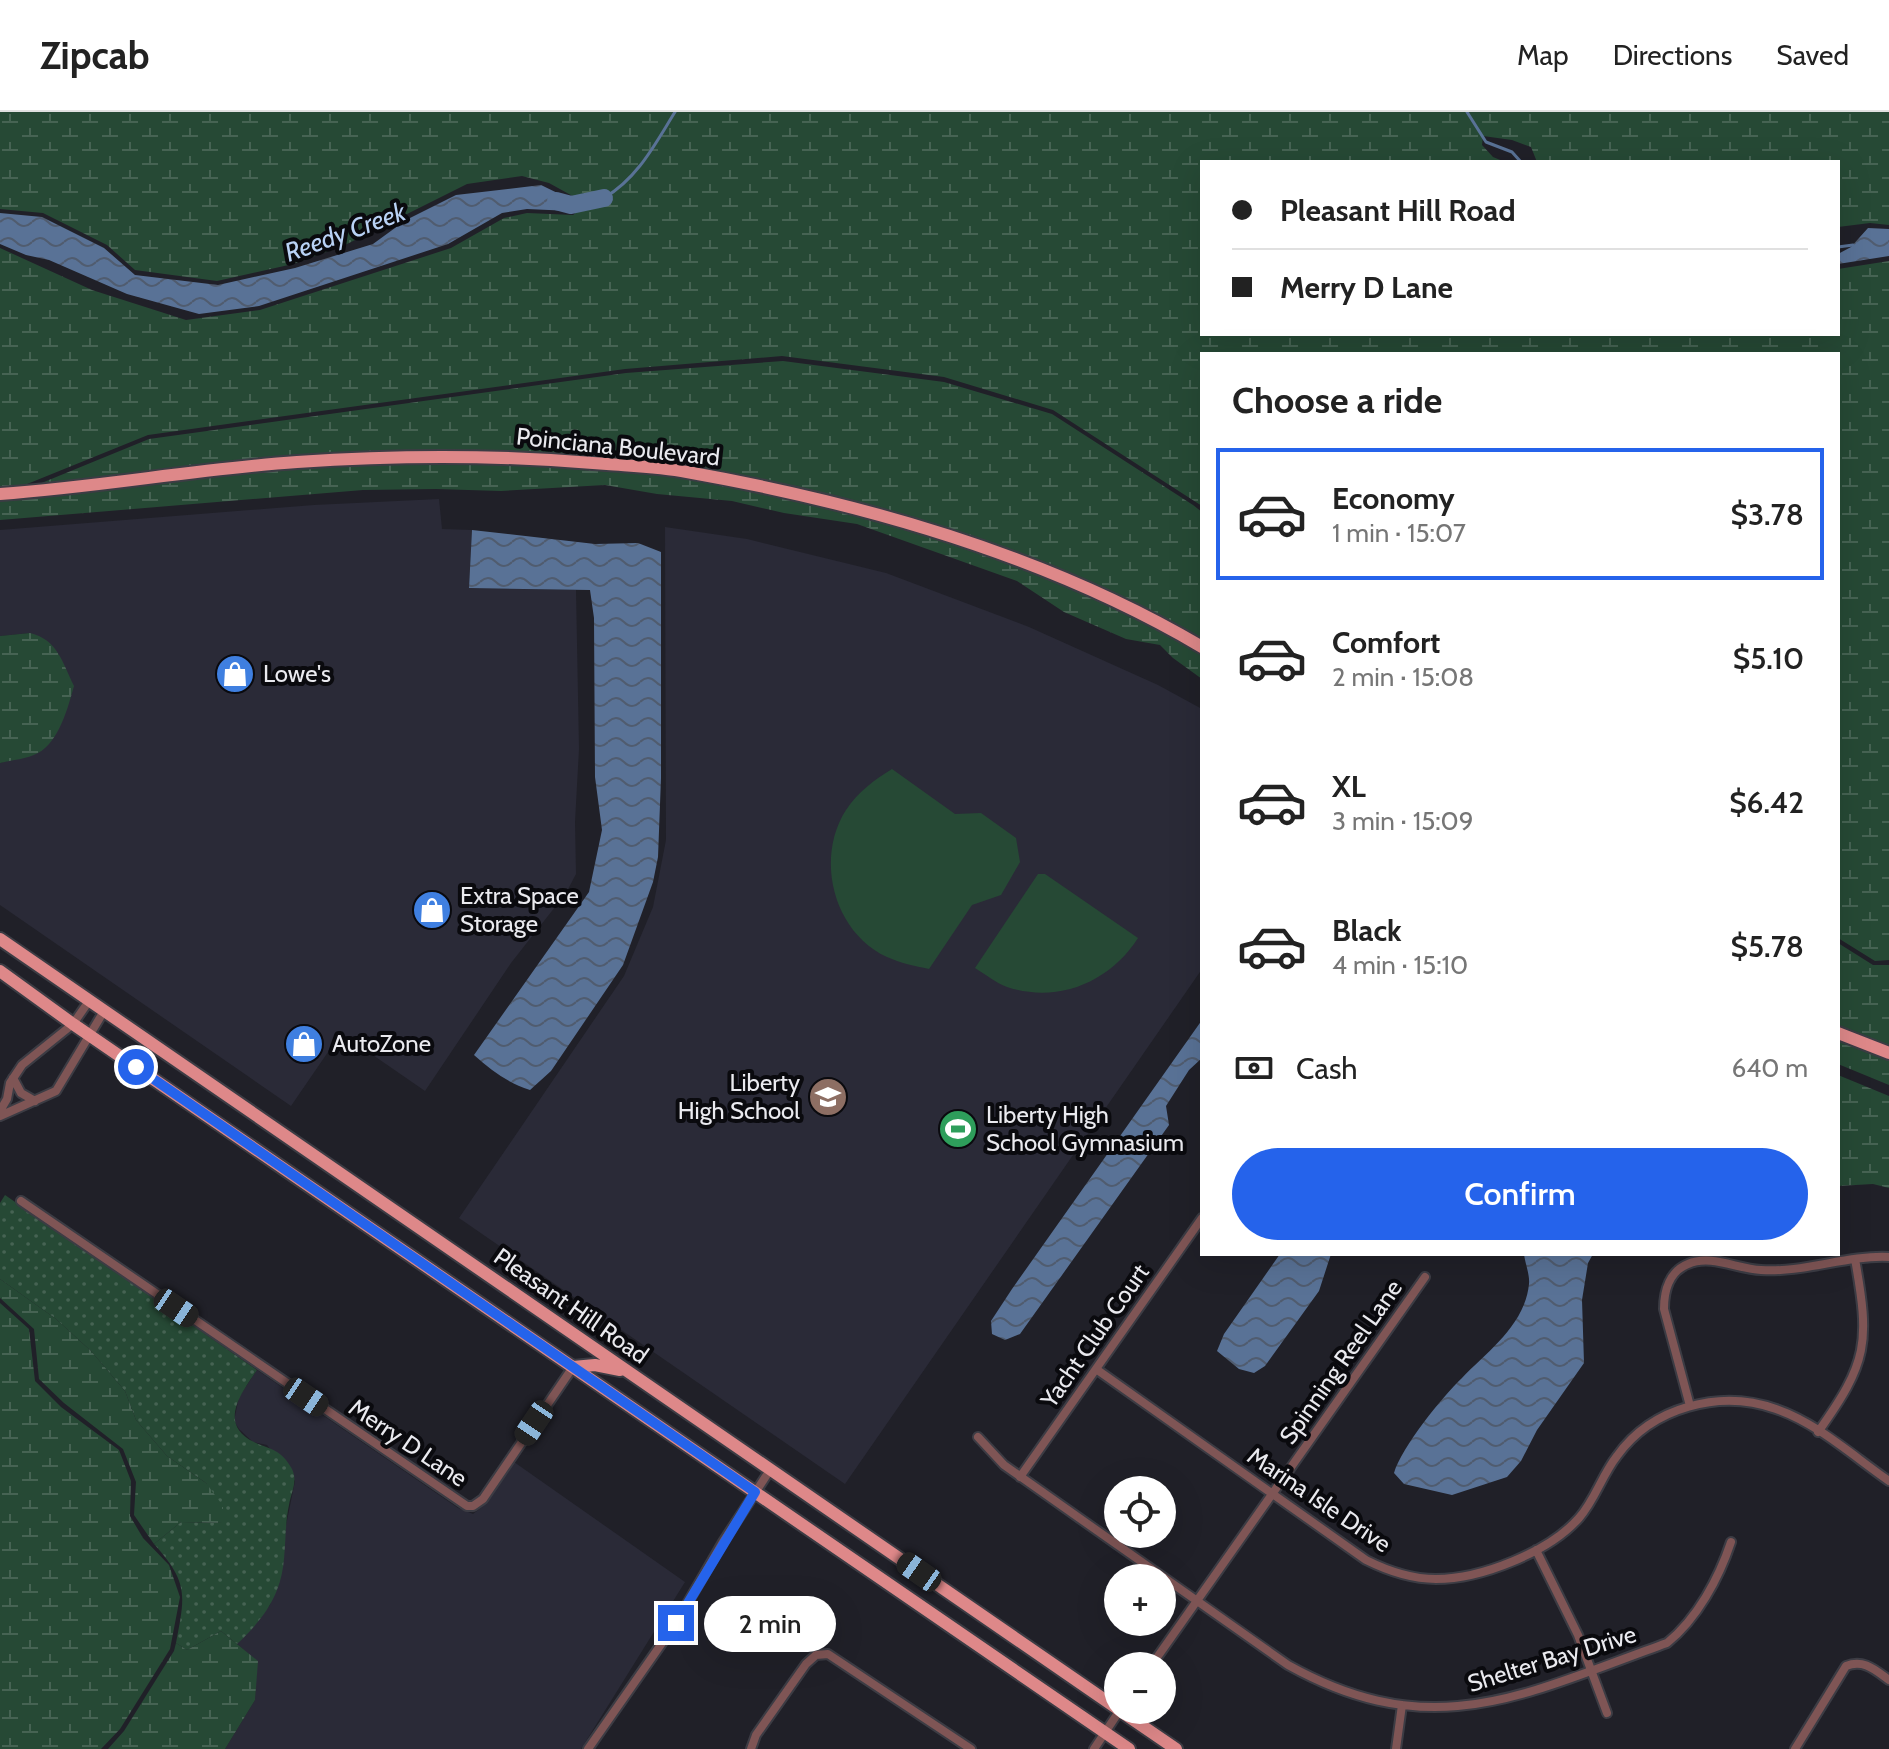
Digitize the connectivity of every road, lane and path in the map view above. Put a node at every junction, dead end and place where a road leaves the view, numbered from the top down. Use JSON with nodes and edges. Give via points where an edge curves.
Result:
{"nodes":[{"id":1,"x":0,"y":494,"type":"edge"},
{"id":2,"x":1200,"y":646,"type":"edge"},
{"id":3,"x":0,"y":939,"type":"edge"},
{"id":4,"x":0,"y":971,"type":"edge"},
{"id":5,"x":89,"y":1001,"type":"junction"},
{"id":6,"x":104,"y":1011,"type":"junction"},
{"id":7,"x":73,"y":1024,"type":"junction"},
{"id":8,"x":1840,"y":1034,"type":"edge"},
{"id":9,"x":91,"y":1036,"type":"junction"},
{"id":10,"x":1889,"y":1053,"type":"edge"},
{"id":11,"x":13,"y":1078,"type":"junction"},
{"id":12,"x":35,"y":1101,"type":"junction"},
{"id":13,"x":0,"y":1114,"type":"edge"},
{"id":14,"x":21,"y":1201,"type":"dead end"},
{"id":15,"x":1200,"y":1221,"type":"edge"},
{"id":16,"x":1889,"y":1257,"type":"edge"},
{"id":17,"x":1855,"y":1259,"type":"junction"},
{"id":18,"x":1425,"y":1277,"type":"dead end"},
{"id":19,"x":573,"y":1367,"type":"junction"},
{"id":20,"x":1096,"y":1369,"type":"junction"},
{"id":21,"x":627,"y":1371,"type":"junction"},
{"id":22,"x":1690,"y":1406,"type":"junction"},
{"id":23,"x":1818,"y":1432,"type":"junction"},
{"id":24,"x":978,"y":1437,"type":"dead end"},
{"id":25,"x":770,"y":1470,"type":"junction"},
{"id":26,"x":1020,"y":1477,"type":"junction"},
{"id":27,"x":1889,"y":1481,"type":"edge"},
{"id":28,"x":755,"y":1492,"type":"junction"},
{"id":29,"x":1272,"y":1494,"type":"junction"},
{"id":30,"x":1731,"y":1542,"type":"dead end"},
{"id":31,"x":1536,"y":1550,"type":"junction"},
{"id":32,"x":1197,"y":1601,"type":"junction"},
{"id":33,"x":1161,"y":1652,"type":"edge"},
{"id":34,"x":1590,"y":1671,"type":"junction"},
{"id":35,"x":1889,"y":1680,"type":"edge"},
{"id":36,"x":1104,"y":1700,"type":"edge"},
{"id":37,"x":1402,"y":1705,"type":"junction"},
{"id":38,"x":1607,"y":1713,"type":"dead end"},
{"id":39,"x":1110,"y":1724,"type":"edge"},
{"id":40,"x":1139,"y":1724,"type":"edge"},
{"id":41,"x":1105,"y":1733,"type":"junction"},
{"id":42,"x":588,"y":1749,"type":"edge"},
{"id":43,"x":751,"y":1749,"type":"edge"},
{"id":44,"x":971,"y":1749,"type":"edge"},
{"id":45,"x":1094,"y":1749,"type":"edge"},
{"id":46,"x":1129,"y":1749,"type":"edge"},
{"id":47,"x":1176,"y":1749,"type":"edge"},
{"id":48,"x":1396,"y":1749,"type":"edge"},
{"id":49,"x":1795,"y":1749,"type":"edge"}],
"edges":[{"from":1,"to":2,"type":"main road","name":"Poinciana Boulevard","via":[[295,463],[423,457],[543,458],[685,471],[842,504],[960,540],[1080,584]]},
{"from":3,"to":5,"type":"main road","name":"Pleasant Hill Road"},
{"from":4,"to":7,"type":"main road","name":"Pleasant Hill Road"},
{"from":5,"to":6,"type":"main road","name":"Pleasant Hill Road"},
{"from":5,"to":7,"type":"street"},
{"from":6,"to":9,"type":"street"},
{"from":6,"to":21,"type":"main road","name":"Pleasant Hill Road"},
{"from":7,"to":9,"type":"main road","name":"Pleasant Hill Road"},
{"from":7,"to":11,"type":"street","via":[[32,1054]]},
{"from":8,"to":10,"type":"main road"},
{"from":9,"to":12,"type":"street","via":[[56,1091]]},
{"from":9,"to":19,"type":"main road","name":"Pleasant Hill Road"},
{"from":11,"to":12,"type":"street","via":[[21,1093]]},
{"from":11,"to":13,"type":"street"},
{"from":12,"to":13,"type":"street"},
{"from":14,"to":19,"type":"street","name":"Merry D Lane","via":[[467,1506],[483,1499]]},
{"from":15,"to":20,"type":"street","name":"Yacht Club Court"},
{"from":16,"to":17,"type":"street"},
{"from":17,"to":22,"type":"street","via":[[1760,1270],[1702,1261],[1677,1270],[1664,1294],[1664,1309]]},
{"from":17,"to":23,"type":"street","via":[[1863,1304],[1862,1352],[1852,1380]]},
{"from":18,"to":29,"type":"street","name":"Spinning Reel Lane"},
{"from":19,"to":21,"type":"main road"},
{"from":19,"to":28,"type":"main road","name":"Pleasant Hill Road"},
{"from":20,"to":26,"type":"street","name":"Yacht Club Court"},
{"from":20,"to":29,"type":"street","name":"Marina Isle Drive"},
{"from":21,"to":25,"type":"main road","name":"Pleasant Hill Road"},
{"from":22,"to":23,"type":"street","name":"Marina Isle Drive","via":[[1750,1402],[1795,1417]]},
{"from":22,"to":31,"type":"street","name":"Marina Isle Drive","via":[[1659,1418],[1625,1445],[1578,1519]]},
{"from":23,"to":27,"type":"street","name":"Marina Isle Drive"},
{"from":24,"to":26,"type":"street","name":"Shelter Bay Drive"},
{"from":25,"to":28,"type":"street"},
{"from":25,"to":36,"type":"main road","name":"Pleasant Hill Road"},
{"from":26,"to":32,"type":"street","name":"Shelter Bay Drive"},
{"from":28,"to":41,"type":"main road","name":"Pleasant Hill Road"},
{"from":28,"to":42,"type":"street","via":[[676,1623]]},
{"from":29,"to":31,"type":"street","name":"Marina Isle Drive","via":[[1366,1560],[1410,1577],[1463,1576]]},
{"from":29,"to":32,"type":"street","name":"Spinning Reel Lane"},
{"from":30,"to":34,"type":"street","name":"Shelter Bay Drive","via":[[1721,1571],[1676,1636]]},
{"from":31,"to":34,"type":"street"},
{"from":32,"to":33,"type":"street","name":"Spinning Reel Lane"},
{"from":32,"to":37,"type":"street","name":"Shelter Bay Drive","via":[[1324,1684]]},
{"from":34,"to":37,"type":"street","name":"Shelter Bay Drive","via":[[1501,1701],[1462,1707]]},
{"from":34,"to":38,"type":"street"},
{"from":35,"to":49,"type":"street","via":[[1868,1665],[1846,1666]]},
{"from":37,"to":48,"type":"street"},
{"from":39,"to":41,"type":"street"},
{"from":40,"to":47,"type":"main road","name":"Pleasant Hill Road"},
{"from":41,"to":45,"type":"street"},
{"from":41,"to":46,"type":"main road","name":"Pleasant Hill Road"},
{"from":43,"to":44,"type":"street","via":[[806,1664],[816,1655],[828,1654]]}]}
